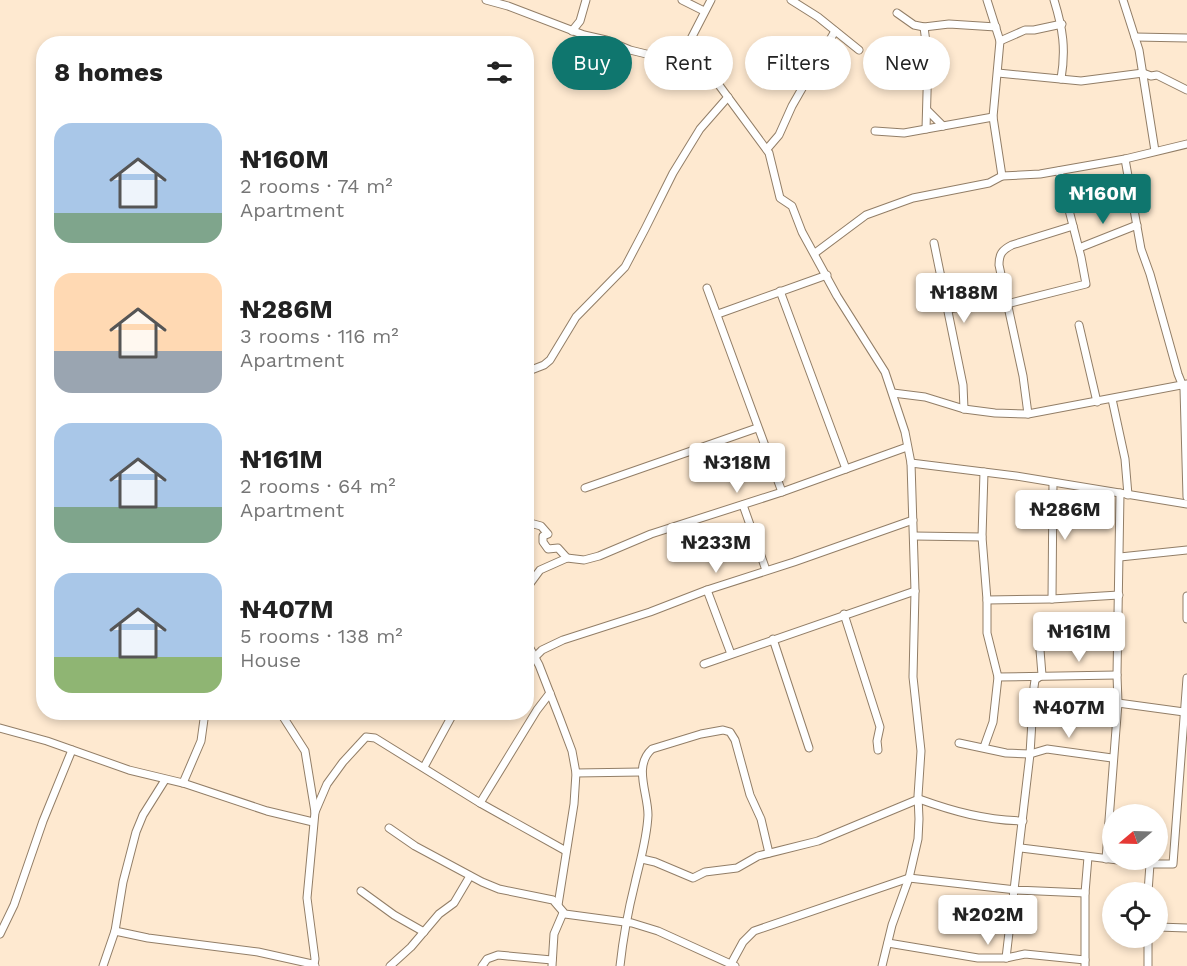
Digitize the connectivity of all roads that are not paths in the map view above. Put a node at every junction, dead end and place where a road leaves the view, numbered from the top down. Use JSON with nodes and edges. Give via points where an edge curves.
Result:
{"nodes":[{"id":1,"x":486,"y":0,"type":"edge"},
{"id":2,"x":586,"y":0,"type":"edge"},
{"id":3,"x":682,"y":0,"type":"edge"},
{"id":4,"x":711,"y":0,"type":"edge"},
{"id":5,"x":791,"y":0,"type":"edge"},
{"id":6,"x":987,"y":0,"type":"edge"},
{"id":7,"x":1054,"y":0,"type":"edge"},
{"id":8,"x":1123,"y":0,"type":"edge"},
{"id":9,"x":509,"y":3,"type":"edge"},
{"id":10,"x":704,"y":11,"type":"junction"},
{"id":11,"x":897,"y":13,"type":"dead end"},
{"id":12,"x":1062,"y":24,"type":"junction"},
{"id":13,"x":924,"y":27,"type":"junction"},
{"id":14,"x":996,"y":27,"type":"junction"},
{"id":15,"x":572,"y":31,"type":"junction"},
{"id":16,"x":835,"y":31,"type":"junction"},
{"id":17,"x":692,"y":36,"type":"edge"},
{"id":18,"x":1135,"y":37,"type":"junction"},
{"id":19,"x":1187,"y":38,"type":"edge"},
{"id":20,"x":1000,"y":41,"type":"junction"},
{"id":21,"x":859,"y":50,"type":"dead end"},
{"id":22,"x":644,"y":53,"type":"edge"},
{"id":23,"x":998,"y":73,"type":"junction"},
{"id":24,"x":1143,"y":74,"type":"junction"},
{"id":25,"x":1061,"y":79,"type":"junction"},
{"id":26,"x":723,"y":90,"type":"edge"},
{"id":27,"x":1187,"y":90,"type":"edge"},
{"id":28,"x":728,"y":97,"type":"junction"},
{"id":29,"x":928,"y":111,"type":"junction"},
{"id":30,"x":993,"y":117,"type":"junction"},
{"id":31,"x":943,"y":126,"type":"junction"},
{"id":32,"x":926,"y":129,"type":"junction"},
{"id":33,"x":875,"y":131,"type":"dead end"},
{"id":34,"x":1187,"y":144,"type":"edge"},
{"id":35,"x":766,"y":149,"type":"junction"},
{"id":36,"x":1155,"y":151,"type":"junction"},
{"id":37,"x":1125,"y":159,"type":"junction"},
{"id":38,"x":1059,"y":171,"type":"junction"},
{"id":39,"x":1002,"y":176,"type":"junction"},
{"id":40,"x":1137,"y":225,"type":"junction"},
{"id":41,"x":1073,"y":226,"type":"junction"},
{"id":42,"x":934,"y":243,"type":"dead end"},
{"id":43,"x":1079,"y":248,"type":"junction"},
{"id":44,"x":815,"y":253,"type":"junction"},
{"id":45,"x":827,"y":275,"type":"junction"},
{"id":46,"x":707,"y":288,"type":"dead end"},
{"id":47,"x":780,"y":291,"type":"junction"},
{"id":48,"x":1006,"y":301,"type":"junction"},
{"id":49,"x":949,"y":309,"type":"junction"},
{"id":50,"x":718,"y":314,"type":"junction"},
{"id":51,"x":1079,"y":325,"type":"dead end"},
{"id":52,"x":534,"y":369,"type":"edge"},
{"id":53,"x":1185,"y":384,"type":"edge"},
{"id":54,"x":893,"y":393,"type":"junction"},
{"id":55,"x":1112,"y":399,"type":"junction"},
{"id":56,"x":1097,"y":402,"type":"junction"},
{"id":57,"x":964,"y":409,"type":"junction"},
{"id":58,"x":1028,"y":414,"type":"junction"},
{"id":59,"x":757,"y":428,"type":"junction"},
{"id":60,"x":1186,"y":430,"type":"edge"},
{"id":61,"x":908,"y":447,"type":"junction"},
{"id":62,"x":911,"y":463,"type":"junction"},
{"id":63,"x":846,"y":469,"type":"junction"},
{"id":64,"x":984,"y":472,"type":"junction"},
{"id":65,"x":1053,"y":483,"type":"junction"},
{"id":66,"x":585,"y":488,"type":"dead end"},
{"id":67,"x":782,"y":492,"type":"junction"},
{"id":68,"x":1124,"y":494,"type":"junction"},
{"id":69,"x":1187,"y":497,"type":"edge"},
{"id":70,"x":1187,"y":504,"type":"edge"},
{"id":71,"x":743,"y":505,"type":"junction"},
{"id":72,"x":913,"y":520,"type":"junction"},
{"id":73,"x":534,"y":524,"type":"edge"},
{"id":74,"x":914,"y":536,"type":"junction"},
{"id":75,"x":982,"y":537,"type":"junction"},
{"id":76,"x":1187,"y":544,"type":"edge"},
{"id":77,"x":1187,"y":550,"type":"edge"},
{"id":78,"x":1120,"y":557,"type":"junction"},
{"id":79,"x":567,"y":558,"type":"junction"},
{"id":80,"x":766,"y":570,"type":"junction"},
{"id":81,"x":534,"y":578,"type":"edge"},
{"id":82,"x":707,"y":590,"type":"junction"},
{"id":83,"x":915,"y":591,"type":"junction"},
{"id":84,"x":1119,"y":594,"type":"junction"},
{"id":85,"x":1187,"y":596,"type":"edge"},
{"id":86,"x":1052,"y":599,"type":"junction"},
{"id":87,"x":987,"y":600,"type":"junction"},
{"id":88,"x":844,"y":614,"type":"junction"},
{"id":89,"x":1187,"y":619,"type":"edge"},
{"id":90,"x":773,"y":639,"type":"junction"},
{"id":91,"x":1040,"y":650,"type":"dead end"},
{"id":92,"x":731,"y":654,"type":"junction"},
{"id":93,"x":535,"y":657,"type":"joint"},
{"id":94,"x":704,"y":664,"type":"dead end"},
{"id":95,"x":1042,"y":675,"type":"junction"},
{"id":96,"x":1117,"y":675,"type":"junction"},
{"id":97,"x":998,"y":677,"type":"junction"},
{"id":98,"x":1187,"y":678,"type":"edge"},
{"id":99,"x":550,"y":693,"type":"junction"},
{"id":100,"x":1118,"y":703,"type":"junction"},
{"id":101,"x":1184,"y":712,"type":"junction"},
{"id":102,"x":534,"y":715,"type":"edge"},
{"id":103,"x":204,"y":720,"type":"edge"},
{"id":104,"x":285,"y":720,"type":"edge"},
{"id":105,"x":450,"y":720,"type":"edge"},
{"id":106,"x":531,"y":720,"type":"edge"},
{"id":107,"x":0,"y":728,"type":"edge"},
{"id":108,"x":959,"y":743,"type":"dead end"},
{"id":109,"x":984,"y":747,"type":"junction"},
{"id":110,"x":809,"y":748,"type":"dead end"},
{"id":111,"x":72,"y":750,"type":"junction"},
{"id":112,"x":878,"y":750,"type":"dead end"},
{"id":113,"x":1030,"y":754,"type":"junction"},
{"id":114,"x":1112,"y":758,"type":"junction"},
{"id":115,"x":424,"y":767,"type":"junction"},
{"id":116,"x":641,"y":772,"type":"junction"},
{"id":117,"x":576,"y":773,"type":"junction"},
{"id":118,"x":165,"y":780,"type":"junction"},
{"id":119,"x":183,"y":783,"type":"junction"},
{"id":120,"x":919,"y":799,"type":"junction"},
{"id":121,"x":480,"y":803,"type":"junction"},
{"id":122,"x":1109,"y":804,"type":"edge"},
{"id":123,"x":315,"y":812,"type":"junction"},
{"id":124,"x":1023,"y":821,"type":"junction"},
{"id":125,"x":313,"y":822,"type":"junction"},
{"id":126,"x":389,"y":828,"type":"dead end"},
{"id":127,"x":1021,"y":848,"type":"junction"},
{"id":128,"x":566,"y":851,"type":"junction"},
{"id":129,"x":770,"y":853,"type":"junction"},
{"id":130,"x":1088,"y":857,"type":"junction"},
{"id":131,"x":642,"y":859,"type":"junction"},
{"id":132,"x":1102,"y":859,"type":"edge"},
{"id":133,"x":1168,"y":865,"type":"edge"},
{"id":134,"x":470,"y":876,"type":"junction"},
{"id":135,"x":909,"y":878,"type":"junction"},
{"id":136,"x":1016,"y":890,"type":"junction"},
{"id":137,"x":361,"y":891,"type":"dead end"},
{"id":138,"x":1085,"y":893,"type":"junction"},
{"id":139,"x":558,"y":905,"type":"junction"},
{"id":140,"x":563,"y":913,"type":"junction"},
{"id":141,"x":626,"y":922,"type":"junction"},
{"id":142,"x":1168,"y":927,"type":"edge"},
{"id":143,"x":1187,"y":928,"type":"edge"},
{"id":144,"x":115,"y":931,"type":"junction"},
{"id":145,"x":423,"y":933,"type":"junction"},
{"id":146,"x":0,"y":934,"type":"edge"},
{"id":147,"x":888,"y":943,"type":"junction"},
{"id":148,"x":1148,"y":948,"type":"edge"},
{"id":149,"x":1009,"y":957,"type":"junction"},
{"id":150,"x":552,"y":963,"type":"edge"},
{"id":151,"x":1085,"y":963,"type":"edge"},
{"id":152,"x":733,"y":965,"type":"edge"},
{"id":153,"x":103,"y":966,"type":"edge"},
{"id":154,"x":315,"y":966,"type":"edge"},
{"id":155,"x":390,"y":966,"type":"edge"},
{"id":156,"x":482,"y":966,"type":"edge"},
{"id":157,"x":620,"y":966,"type":"edge"},
{"id":158,"x":882,"y":966,"type":"edge"},
{"id":159,"x":1010,"y":966,"type":"edge"},
{"id":160,"x":1148,"y":966,"type":"edge"}],
"edges":[{"from":1,"to":9,"type":"street"},
{"from":2,"to":15,"type":"street","via":[[580,21]]},
{"from":3,"to":10,"type":"street"},
{"from":4,"to":10,"type":"street"},
{"from":5,"to":16,"type":"street"},
{"from":6,"to":14,"type":"street"},
{"from":7,"to":12,"type":"street"},
{"from":8,"to":18,"type":"street"},
{"from":9,"to":15,"type":"street"},
{"from":10,"to":17,"type":"street"},
{"from":11,"to":13,"type":"street"},
{"from":12,"to":20,"type":"street","via":[[1025,30]]},
{"from":12,"to":25,"type":"street","via":[[1065,56]]},
{"from":13,"to":14,"type":"street"},
{"from":13,"to":29,"type":"street"},
{"from":14,"to":20,"type":"street"},
{"from":15,"to":22,"type":"street"},
{"from":16,"to":21,"type":"street"},
{"from":16,"to":35,"type":"street","via":[[779,135]]},
{"from":18,"to":19,"type":"street"},
{"from":18,"to":24,"type":"street"},
{"from":20,"to":23,"type":"street"},
{"from":23,"to":25,"type":"street"},
{"from":23,"to":30,"type":"street"},
{"from":24,"to":25,"type":"street","via":[[1100,80]]},
{"from":24,"to":27,"type":"street","via":[[1157,75]]},
{"from":24,"to":36,"type":"street"},
{"from":26,"to":28,"type":"street"},
{"from":28,"to":35,"type":"street"},
{"from":28,"to":52,"type":"street","via":[[700,129],[673,173],[625,267],[582,309],[550,360]]},
{"from":29,"to":31,"type":"street"},
{"from":29,"to":32,"type":"street"},
{"from":30,"to":31,"type":"street"},
{"from":30,"to":39,"type":"street"},
{"from":31,"to":32,"type":"street"},
{"from":32,"to":33,"type":"street","via":[[904,133]]},
{"from":34,"to":36,"type":"street"},
{"from":35,"to":44,"type":"street","via":[[780,198],[792,206]]},
{"from":36,"to":37,"type":"street"},
{"from":37,"to":38,"type":"street"},
{"from":37,"to":40,"type":"street"},
{"from":38,"to":39,"type":"street"},
{"from":38,"to":41,"type":"street"},
{"from":39,"to":44,"type":"street","via":[[989,183],[913,198],[866,215]]},
{"from":40,"to":43,"type":"street"},
{"from":40,"to":53,"type":"street","via":[[1141,249]]},
{"from":41,"to":43,"type":"street"},
{"from":41,"to":48,"type":"street","via":[[1003,250],[999,265]]},
{"from":42,"to":49,"type":"street"},
{"from":43,"to":48,"type":"street","via":[[1086,284]]},
{"from":44,"to":45,"type":"street"},
{"from":45,"to":47,"type":"street"},
{"from":45,"to":54,"type":"street","via":[[885,372]]},
{"from":46,"to":50,"type":"street"},
{"from":47,"to":50,"type":"street"},
{"from":47,"to":63,"type":"street"},
{"from":48,"to":49,"type":"street"},
{"from":48,"to":58,"type":"street"},
{"from":49,"to":57,"type":"street"},
{"from":50,"to":59,"type":"street"},
{"from":51,"to":56,"type":"street"},
{"from":53,"to":55,"type":"street"},
{"from":53,"to":60,"type":"street"},
{"from":54,"to":57,"type":"street"},
{"from":54,"to":61,"type":"street"},
{"from":55,"to":56,"type":"street"},
{"from":55,"to":68,"type":"street","via":[[1125,459]]},
{"from":56,"to":58,"type":"street"},
{"from":57,"to":58,"type":"street"},
{"from":59,"to":66,"type":"street"},
{"from":59,"to":67,"type":"street"},
{"from":60,"to":69,"type":"street"},
{"from":61,"to":62,"type":"street"},
{"from":61,"to":63,"type":"street"},
{"from":62,"to":64,"type":"street"},
{"from":62,"to":72,"type":"street"},
{"from":63,"to":67,"type":"street"},
{"from":64,"to":65,"type":"street"},
{"from":64,"to":75,"type":"street"},
{"from":65,"to":68,"type":"street"},
{"from":65,"to":86,"type":"street"},
{"from":67,"to":71,"type":"street"},
{"from":68,"to":70,"type":"street"},
{"from":68,"to":78,"type":"street"},
{"from":71,"to":79,"type":"street","via":[[651,534],[599,556],[584,560]]},
{"from":71,"to":80,"type":"street"},
{"from":72,"to":74,"type":"street"},
{"from":72,"to":80,"type":"street"},
{"from":73,"to":79,"type":"street","via":[[548,534],[543,536],[543,542],[548,549],[558,548]]},
{"from":74,"to":75,"type":"street"},
{"from":74,"to":83,"type":"street"},
{"from":75,"to":87,"type":"street"},
{"from":76,"to":77,"type":"street"},
{"from":77,"to":78,"type":"street"},
{"from":78,"to":84,"type":"street"},
{"from":79,"to":81,"type":"street","via":[[540,570]]},
{"from":80,"to":82,"type":"street"},
{"from":82,"to":92,"type":"street"},
{"from":82,"to":93,"type":"street","via":[[563,640]]},
{"from":83,"to":88,"type":"street"},
{"from":83,"to":120,"type":"street","via":[[913,677],[921,751]]},
{"from":84,"to":86,"type":"street"},
{"from":84,"to":96,"type":"street"},
{"from":85,"to":89,"type":"street"},
{"from":86,"to":87,"type":"street"},
{"from":87,"to":97,"type":"street","via":[[987,633]]},
{"from":88,"to":90,"type":"street"},
{"from":88,"to":112,"type":"street","via":[[880,727]]},
{"from":90,"to":92,"type":"street"},
{"from":90,"to":110,"type":"street"},
{"from":91,"to":95,"type":"street"},
{"from":92,"to":94,"type":"street"},
{"from":93,"to":99,"type":"street"},
{"from":95,"to":96,"type":"street"},
{"from":95,"to":97,"type":"street"},
{"from":95,"to":113,"type":"street","via":[[1035,680]]},
{"from":96,"to":100,"type":"street"},
{"from":97,"to":109,"type":"street","via":[[993,722]]},
{"from":98,"to":101,"type":"street"},
{"from":99,"to":102,"type":"street"},
{"from":99,"to":117,"type":"street"},
{"from":100,"to":101,"type":"street"},
{"from":100,"to":114,"type":"street"},
{"from":101,"to":133,"type":"street","via":[[1174,862]]},
{"from":103,"to":119,"type":"street","via":[[201,741]]},
{"from":104,"to":123,"type":"street","via":[[305,751]]},
{"from":105,"to":115,"type":"street"},
{"from":106,"to":121,"type":"street"},
{"from":107,"to":111,"type":"street"},
{"from":108,"to":109,"type":"street"},
{"from":109,"to":113,"type":"street"},
{"from":111,"to":118,"type":"street"},
{"from":111,"to":146,"type":"street"},
{"from":113,"to":114,"type":"street","via":[[1047,748]]},
{"from":113,"to":124,"type":"street"},
{"from":114,"to":122,"type":"street"},
{"from":115,"to":121,"type":"street"},
{"from":115,"to":123,"type":"street","via":[[366,736],[327,784]]},
{"from":116,"to":117,"type":"street"},
{"from":116,"to":129,"type":"street","via":[[652,749],[701,734],[730,732]]},
{"from":116,"to":131,"type":"street","via":[[648,814]]},
{"from":117,"to":128,"type":"street"},
{"from":118,"to":119,"type":"street"},
{"from":118,"to":144,"type":"street","via":[[136,832]]},
{"from":119,"to":125,"type":"street"},
{"from":120,"to":124,"type":"street","via":[[994,820]]},
{"from":120,"to":129,"type":"street","via":[[818,841]]},
{"from":120,"to":135,"type":"street","via":[[918,839]]},
{"from":121,"to":128,"type":"street"},
{"from":123,"to":125,"type":"street"},
{"from":124,"to":127,"type":"street"},
{"from":125,"to":154,"type":"street","via":[[307,898]]},
{"from":126,"to":134,"type":"street"},
{"from":127,"to":130,"type":"street"},
{"from":127,"to":136,"type":"street"},
{"from":128,"to":139,"type":"street"},
{"from":129,"to":131,"type":"street","via":[[737,868],[705,872],[693,878]]},
{"from":130,"to":132,"type":"street"},
{"from":130,"to":138,"type":"street"},
{"from":131,"to":141,"type":"street"},
{"from":134,"to":139,"type":"street","via":[[499,889],[553,900]]},
{"from":134,"to":145,"type":"street","via":[[454,903]]},
{"from":135,"to":136,"type":"street"},
{"from":135,"to":147,"type":"street"},
{"from":135,"to":152,"type":"street","via":[[754,931],[743,942]]},
{"from":136,"to":138,"type":"street"},
{"from":136,"to":149,"type":"street"},
{"from":137,"to":145,"type":"street"},
{"from":138,"to":151,"type":"street"},
{"from":139,"to":140,"type":"street"},
{"from":140,"to":141,"type":"street"},
{"from":140,"to":150,"type":"street","via":[[554,934]]},
{"from":141,"to":152,"type":"street","via":[[658,931]]},
{"from":141,"to":157,"type":"street"},
{"from":142,"to":143,"type":"street"},
{"from":144,"to":153,"type":"street"},
{"from":144,"to":154,"type":"street","via":[[258,952]]},
{"from":145,"to":155,"type":"street"},
{"from":147,"to":149,"type":"street","via":[[978,958]]},
{"from":147,"to":158,"type":"street"},
{"from":148,"to":160,"type":"street"},
{"from":149,"to":151,"type":"street","via":[[1025,954]]},
{"from":149,"to":159,"type":"street"},
{"from":150,"to":156,"type":"street","via":[[498,955],[486,959]]}]}
